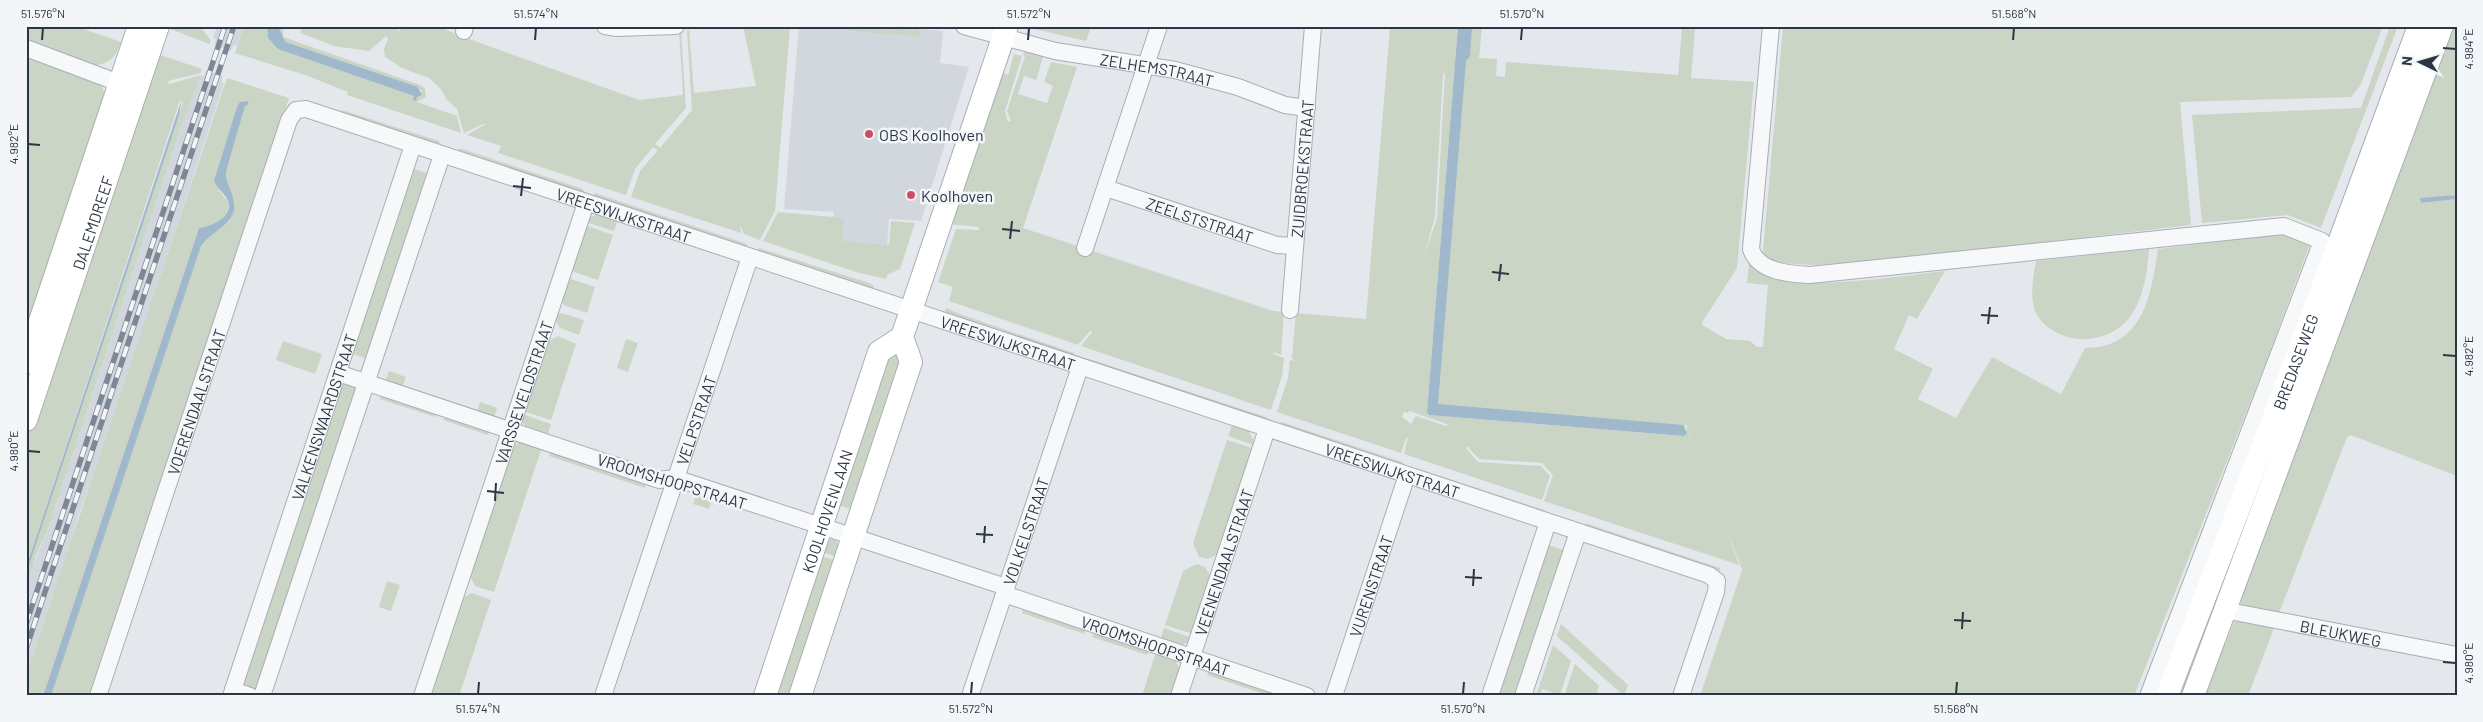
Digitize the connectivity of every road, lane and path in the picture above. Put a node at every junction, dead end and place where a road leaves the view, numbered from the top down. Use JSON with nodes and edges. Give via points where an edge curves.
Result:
{"nodes":[{"id":1,"x":605,"y":26,"type":"edge"},
{"id":2,"x":676,"y":26,"type":"edge"},
{"id":3,"x":964,"y":26,"type":"edge"},
{"id":4,"x":1159,"y":26,"type":"edge"},
{"id":5,"x":1313,"y":26,"type":"edge"},
{"id":6,"x":1771,"y":26,"type":"edge"},
{"id":7,"x":2419,"y":26,"type":"edge"},
{"id":8,"x":2442,"y":26,"type":"edge"},
{"id":9,"x":1005,"y":32,"type":"edge"},
{"id":10,"x":147,"y":35,"type":"edge"},
{"id":11,"x":26,"y":48,"type":"edge"},
{"id":12,"x":1146,"y":65,"type":"junction"},
{"id":13,"x":128,"y":86,"type":"junction"},
{"id":14,"x":1307,"y":108,"type":"junction"},
{"id":15,"x":296,"y":110,"type":"joint"},
{"id":16,"x":413,"y":145,"type":"junction"},
{"id":17,"x":442,"y":154,"type":"junction"},
{"id":18,"x":1106,"y":188,"type":"junction"},
{"id":19,"x":586,"y":203,"type":"junction"},
{"id":20,"x":1295,"y":246,"type":"junction"},
{"id":21,"x":1086,"y":248,"type":"dead end"},
{"id":22,"x":750,"y":257,"type":"junction"},
{"id":23,"x":1290,"y":310,"type":"dead end"},
{"id":24,"x":911,"y":311,"type":"junction"},
{"id":25,"x":902,"y":337,"type":"junction"},
{"id":26,"x":26,"y":363,"type":"edge"},
{"id":27,"x":1080,"y":367,"type":"junction"},
{"id":28,"x":338,"y":372,"type":"junction"},
{"id":29,"x":366,"y":382,"type":"junction"},
{"id":30,"x":26,"y":420,"type":"edge"},
{"id":31,"x":1267,"y":429,"type":"junction"},
{"id":32,"x":510,"y":430,"type":"junction"},
{"id":33,"x":1407,"y":475,"type":"junction"},
{"id":34,"x":675,"y":478,"type":"junction"},
{"id":35,"x":1548,"y":522,"type":"junction"},
{"id":36,"x":820,"y":528,"type":"junction"},
{"id":37,"x":1578,"y":532,"type":"junction"},
{"id":38,"x":853,"y":538,"type":"junction"},
{"id":39,"x":1005,"y":591,"type":"junction"},
{"id":40,"x":2224,"y":610,"type":"junction"},
{"id":41,"x":2457,"y":655,"type":"edge"},
{"id":42,"x":1192,"y":656,"type":"junction"},
{"id":43,"x":232,"y":693,"type":"edge"},
{"id":44,"x":98,"y":696,"type":"edge"},
{"id":45,"x":250,"y":696,"type":"edge"},
{"id":46,"x":262,"y":696,"type":"edge"},
{"id":47,"x":422,"y":696,"type":"edge"},
{"id":48,"x":603,"y":696,"type":"edge"},
{"id":49,"x":764,"y":696,"type":"edge"},
{"id":50,"x":800,"y":696,"type":"edge"},
{"id":51,"x":970,"y":696,"type":"edge"},
{"id":52,"x":1179,"y":696,"type":"edge"},
{"id":53,"x":1307,"y":696,"type":"edge"},
{"id":54,"x":1334,"y":696,"type":"edge"},
{"id":55,"x":1490,"y":696,"type":"edge"},
{"id":56,"x":1523,"y":696,"type":"edge"},
{"id":57,"x":1681,"y":696,"type":"edge"},
{"id":58,"x":2148,"y":696,"type":"edge"},
{"id":59,"x":2167,"y":696,"type":"edge"},
{"id":60,"x":2192,"y":696,"type":"edge"}],
"edges":[{"from":1,"to":2,"type":"street"},
{"from":3,"to":9,"type":"street","name":"ZELHEMSTRAAT"},
{"from":4,"to":12,"type":"street"},
{"from":5,"to":14,"type":"street","name":"ZUIDBROEKSTRAAT"},
{"from":6,"to":58,"type":"street","name":"BREDASEWEG","via":[[1751,249],[1764,265],[1784,273],[1810,275],[2284,226],[2322,241]]},
{"from":7,"to":59,"type":"street","name":"BREDASEWEG"},
{"from":8,"to":40,"type":"street","name":"BREDASEWEG"},
{"from":9,"to":12,"type":"street","name":"ZELHEMSTRAAT","via":[[1055,51]]},
{"from":9,"to":24,"type":"street"},
{"from":10,"to":13,"type":"street","name":"DALEMDREEF"},
{"from":11,"to":13,"type":"street"},
{"from":12,"to":14,"type":"street","name":"ZELHEMSTRAAT","via":[[1216,80],[1285,105]]},
{"from":12,"to":18,"type":"street"},
{"from":13,"to":26,"type":"street","name":"DALEMDREEF"},
{"from":13,"to":30,"type":"street","name":"DALEMDREEF"},
{"from":14,"to":20,"type":"street","name":"ZUIDBROEKSTRAAT"},
{"from":15,"to":16,"type":"street","name":"VREESWIJKSTRAAT","via":[[306,109]]},
{"from":15,"to":44,"type":"street","name":"VOERENDAALSTRAAT","via":[[289,120]]},
{"from":16,"to":17,"type":"street","name":"VREESWIJKSTRAAT"},
{"from":16,"to":28,"type":"street","name":"VALKENSWAARDSTRAAT"},
{"from":17,"to":19,"type":"street","name":"VREESWIJKSTRAAT"},
{"from":17,"to":29,"type":"street","name":"VALKENSWAARDSTRAAT"},
{"from":18,"to":20,"type":"street","name":"ZEELSTSTRAAT","via":[[1277,245]]},
{"from":18,"to":21,"type":"street"},
{"from":19,"to":22,"type":"street","name":"VREESWIJKSTRAAT"},
{"from":19,"to":32,"type":"street","name":"VARSSEVELDSTRAAT"},
{"from":20,"to":23,"type":"street","name":"ZUIDBROEKSTRAAT"},
{"from":22,"to":24,"type":"street","name":"VREESWIJKSTRAAT"},
{"from":22,"to":34,"type":"street","name":"VELPSTRAAT"},
{"from":24,"to":25,"type":"street"},
{"from":24,"to":27,"type":"street","name":"VREESWIJKSTRAAT"},
{"from":25,"to":36,"type":"street","name":"KOOLHOVENLAAN","via":[[879,352]]},
{"from":25,"to":38,"type":"street","name":"KOOLHOVENLAAN","via":[[911,362]]},
{"from":27,"to":31,"type":"street","name":"VREESWIJKSTRAAT"},
{"from":27,"to":39,"type":"street","name":"VOLKELSTRAAT"},
{"from":28,"to":29,"type":"street","name":"VROOMSHOOPSTRAAT"},
{"from":28,"to":43,"type":"street","name":"VALKENSWAARDSTRAAT"},
{"from":29,"to":32,"type":"street","name":"VROOMSHOOPSTRAAT"},
{"from":29,"to":46,"type":"street","name":"VALKENSWAARDSTRAAT"},
{"from":31,"to":33,"type":"street","name":"VREESWIJKSTRAAT"},
{"from":31,"to":42,"type":"street","name":"VEENENDAALSTRAAT"},
{"from":32,"to":34,"type":"street","name":"VROOMSHOOPSTRAAT","via":[[659,480]]},
{"from":32,"to":47,"type":"street","name":"VARSSEVELDSTRAAT"},
{"from":33,"to":35,"type":"street","name":"VREESWIJKSTRAAT"},
{"from":33,"to":54,"type":"street","name":"VURENSTRAAT"},
{"from":34,"to":36,"type":"street","name":"VROOMSHOOPSTRAAT"},
{"from":34,"to":48,"type":"street","name":"VELPSTRAAT"},
{"from":35,"to":37,"type":"street","name":"VREESWIJKSTRAAT"},
{"from":35,"to":55,"type":"street"},
{"from":36,"to":38,"type":"street","name":"VROOMSHOOPSTRAAT"},
{"from":36,"to":49,"type":"street","name":"KOOLHOVENLAAN"},
{"from":37,"to":56,"type":"street"},
{"from":37,"to":57,"type":"street","name":"VREESWIJKSTRAAT","via":[[1717,581]]},
{"from":38,"to":39,"type":"street","name":"VROOMSHOOPSTRAAT"},
{"from":38,"to":50,"type":"street","name":"KOOLHOVENLAAN"},
{"from":39,"to":42,"type":"street","name":"VROOMSHOOPSTRAAT"},
{"from":39,"to":51,"type":"street","name":"VOLKELSTRAAT"},
{"from":40,"to":41,"type":"street","name":"BLEUKWEG"},
{"from":40,"to":60,"type":"street","name":"BREDASEWEG"},
{"from":42,"to":52,"type":"street","name":"VEENENDAALSTRAAT"},
{"from":42,"to":53,"type":"street","name":"VROOMSHOOPSTRAAT"},
{"from":43,"to":45,"type":"street","name":"VALKENSWAARDSTRAAT"}]}
